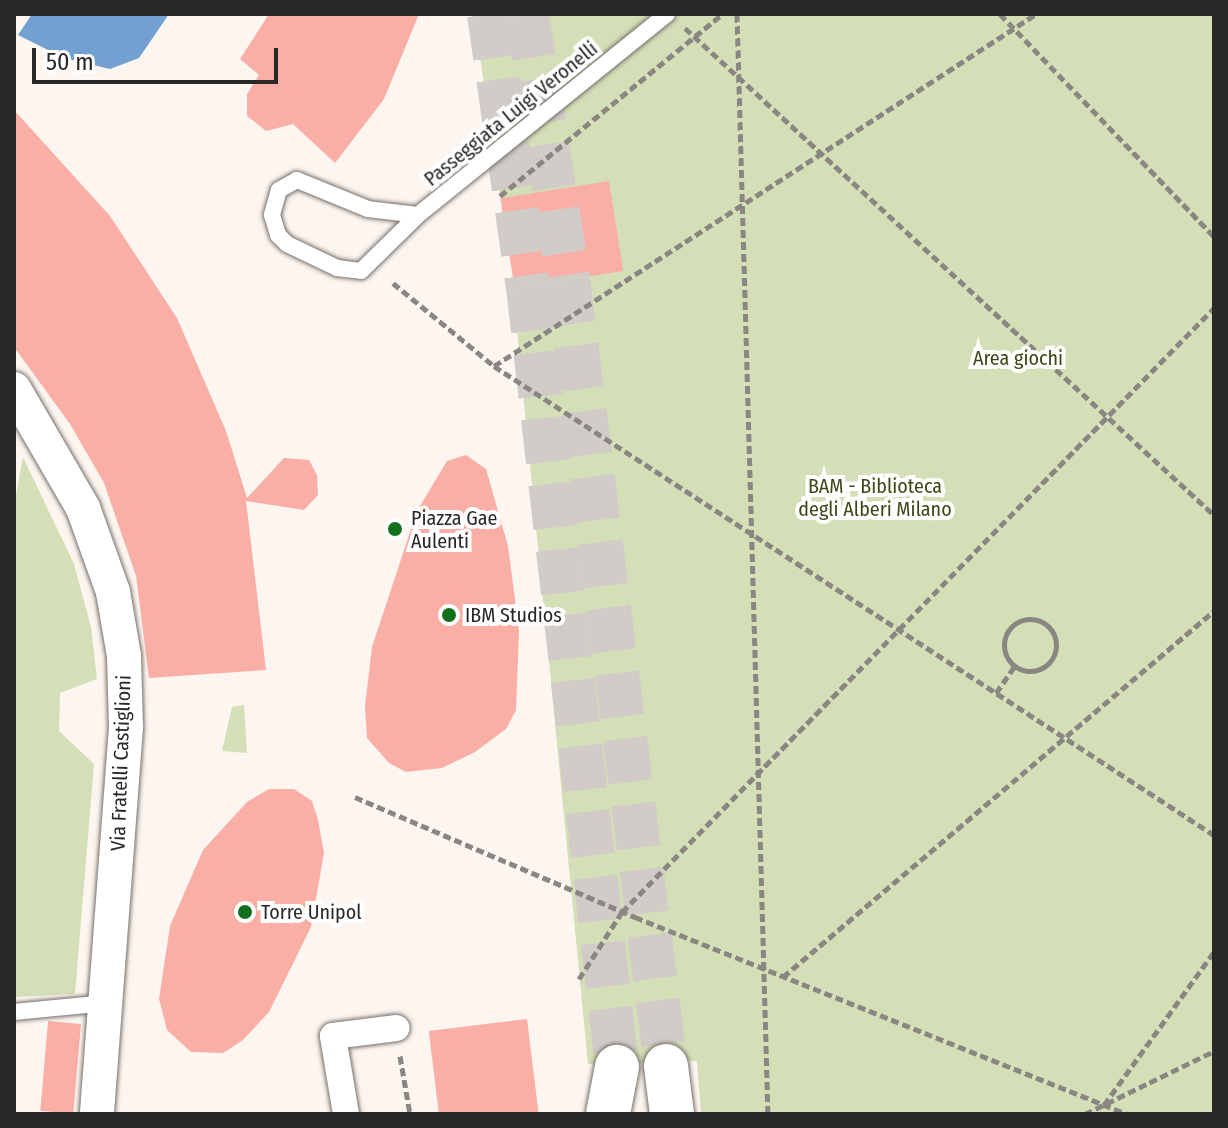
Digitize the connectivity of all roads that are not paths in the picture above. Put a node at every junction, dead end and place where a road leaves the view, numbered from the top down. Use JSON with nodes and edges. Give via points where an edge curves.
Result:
{"nodes":[{"id":1,"x":673,"y":18,"type":"edge"},
{"id":2,"x":418,"y":215,"type":"junction"},
{"id":3,"x":14,"y":389,"type":"edge"},
{"id":4,"x":107,"y":1003,"type":"junction"},
{"id":5,"x":14,"y":1012,"type":"edge"},
{"id":6,"x":396,"y":1028,"type":"road end"},
{"id":7,"x":666,"y":1066,"type":"tunnel mouth"},
{"id":8,"x":97,"y":1114,"type":"edge"},
{"id":9,"x":346,"y":1114,"type":"edge"},
{"id":10,"x":608,"y":1114,"type":"edge"},
{"id":11,"x":620,"y":1114,"type":"edge"},
{"id":12,"x":672,"y":1114,"type":"edge"}],
"edges":[{"from":1,"to":2,"type":"lane","name":"Passeggiata Luigi Veronelli"},
{"from":2,"to":2,"type":"lane","name":"Passeggiata Luigi Veronelli","via":[[368,209],[297,180],[279,190],[272,215],[287,244],[355,273]]},
{"from":3,"to":4,"type":"street","name":"Via Fratelli Castiglioni","via":[[83,508],[120,624],[126,727]]},
{"from":4,"to":5,"type":"lane"},
{"from":4,"to":8,"type":"street","name":"Via Fratelli Castiglioni"},
{"from":6,"to":9,"type":"street","via":[[333,1036]]},
{"from":7,"to":12,"type":"main road"},
{"from":10,"to":11,"type":"main road","via":[[617,1067]]}]}
